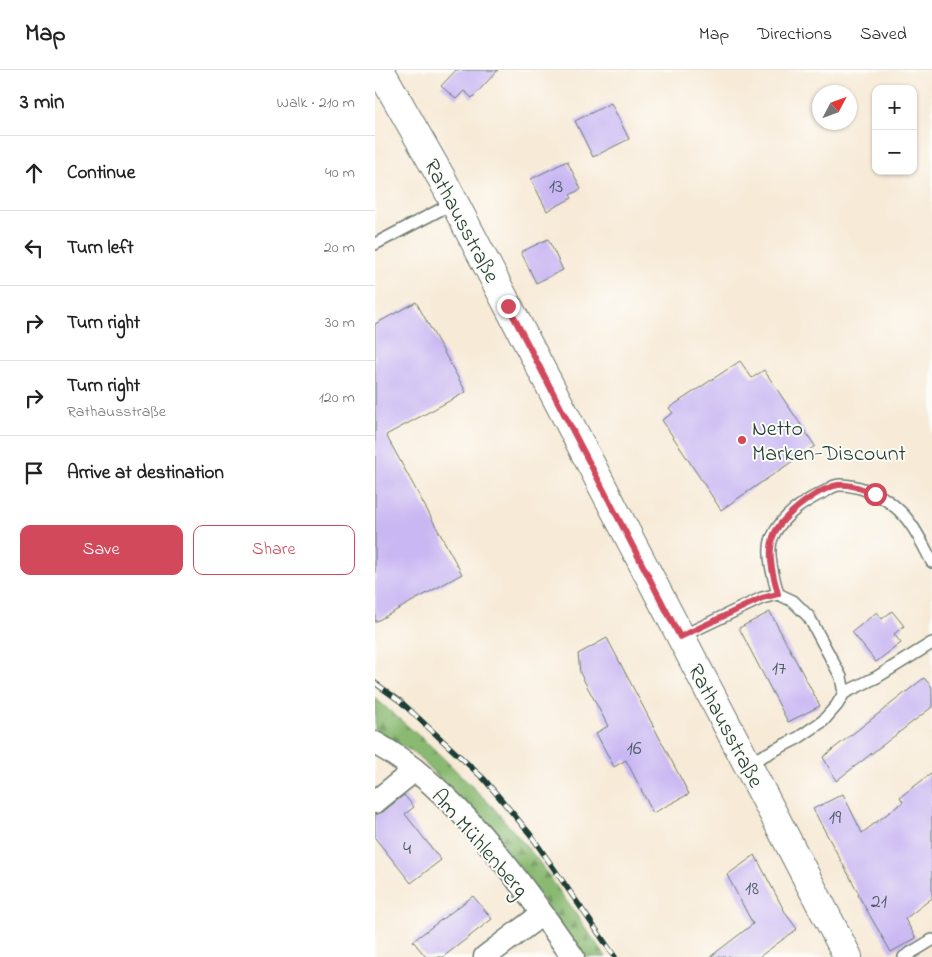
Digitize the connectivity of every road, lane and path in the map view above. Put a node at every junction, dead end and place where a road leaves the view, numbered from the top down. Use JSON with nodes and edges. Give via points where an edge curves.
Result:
{"nodes":[{"id":1,"x":380,"y":70,"type":"edge"},
{"id":2,"x":455,"y":202,"type":"junction"},
{"id":3,"x":375,"y":244,"type":"edge"},
{"id":4,"x":932,"y":562,"type":"edge"},
{"id":5,"x":778,"y":594,"type":"junction"},
{"id":6,"x":680,"y":637,"type":"junction"},
{"id":7,"x":932,"y":643,"type":"edge"},
{"id":8,"x":844,"y":693,"type":"junction"},
{"id":9,"x":375,"y":743,"type":"edge"},
{"id":10,"x":747,"y":764,"type":"junction"},
{"id":11,"x":415,"y":770,"type":"junction"},
{"id":12,"x":375,"y":802,"type":"edge"},
{"id":13,"x":542,"y":914,"type":"junction"},
{"id":14,"x":932,"y":940,"type":"edge"},
{"id":15,"x":844,"y":956,"type":"edge"},
{"id":16,"x":485,"y":957,"type":"edge"},
{"id":17,"x":573,"y":957,"type":"edge"},
{"id":18,"x":904,"y":957,"type":"edge"}],
"edges":[{"from":1,"to":2,"type":"main road","name":"Rathausstraße"},
{"from":2,"to":3,"type":"lane"},
{"from":2,"to":6,"type":"main road","name":"Rathausstraße"},
{"from":4,"to":5,"type":"lane","via":[[909,520],[892,504],[854,486],[838,485],[810,498],[788,515],[772,539],[770,564]]},
{"from":5,"to":6,"type":"lane","via":[[762,598]]},
{"from":5,"to":8,"type":"lane","via":[[793,601],[809,617],[841,677]]},
{"from":6,"to":10,"type":"main road","name":"Rathausstraße"},
{"from":7,"to":8,"type":"lane"},
{"from":8,"to":10,"type":"lane","via":[[823,721]]},
{"from":9,"to":11,"type":"street","name":"Am Mühlenberg"},
{"from":10,"to":15,"type":"main road","name":"Rathausstraße"},
{"from":11,"to":12,"type":"street"},
{"from":11,"to":13,"type":"street","name":"Am Mühlenberg","via":[[464,816]]},
{"from":13,"to":16,"type":"street"},
{"from":13,"to":17,"type":"street","name":"Am Mühlenberg"},
{"from":14,"to":18,"type":"lane"}]}
